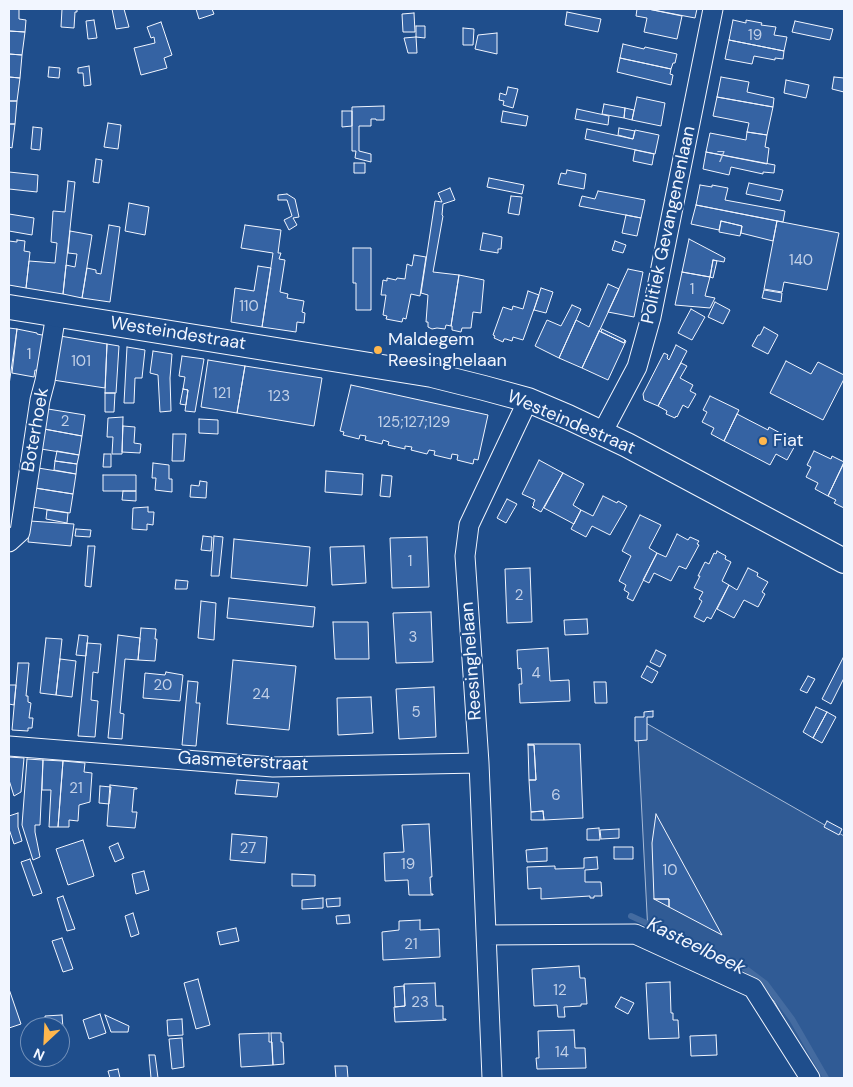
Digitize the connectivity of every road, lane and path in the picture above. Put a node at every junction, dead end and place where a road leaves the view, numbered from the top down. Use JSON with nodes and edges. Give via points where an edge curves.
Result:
{"nodes":[{"id":1,"x":712,"y":9,"type":"edge"},
{"id":2,"x":9,"y":307,"type":"edge"},
{"id":3,"x":56,"y":314,"type":"junction"},
{"id":4,"x":528,"y":400,"type":"junction"},
{"id":5,"x":602,"y":433,"type":"junction"},
{"id":6,"x":9,"y":542,"type":"edge"},
{"id":7,"x":844,"y":561,"type":"edge"},
{"id":8,"x":9,"y":746,"type":"edge"},
{"id":9,"x":479,"y":763,"type":"junction"},
{"id":10,"x":486,"y":935,"type":"junction"},
{"id":11,"x":492,"y":1078,"type":"edge"},
{"id":12,"x":810,"y":1078,"type":"edge"}],
"edges":[{"from":1,"to":5,"type":"street","name":"Politiek Gevangenenlaan","via":[[651,317],[637,367]]},
{"from":2,"to":3,"type":"street","name":"Westeindestraat"},
{"from":3,"to":4,"type":"street","name":"Westeindestraat","via":[[432,375]]},
{"from":3,"to":6,"type":"street","name":"Boterhoek","via":[[20,532]]},
{"from":4,"to":5,"type":"street","name":"Westeindestraat"},
{"from":4,"to":9,"type":"street","name":"Reesinghelaan","via":[[476,508],[468,532],[465,556]]},
{"from":5,"to":7,"type":"street","name":"Westeindestraat"},
{"from":8,"to":9,"type":"street","name":"Gasmeterstraat","via":[[272,767]]},
{"from":9,"to":10,"type":"street","name":"Reesinghelaan"},
{"from":10,"to":11,"type":"street","name":"Reesinghelaan"},
{"from":10,"to":12,"type":"street","via":[[635,934],[753,988]]}]}
